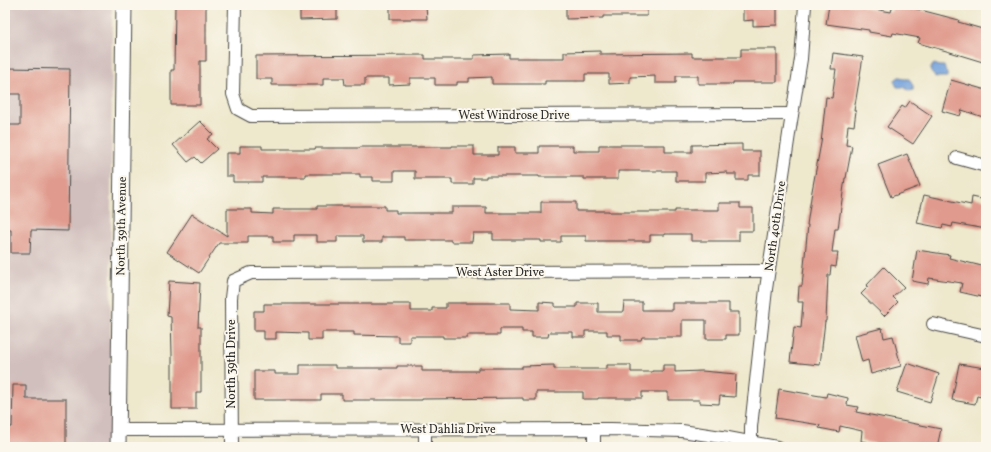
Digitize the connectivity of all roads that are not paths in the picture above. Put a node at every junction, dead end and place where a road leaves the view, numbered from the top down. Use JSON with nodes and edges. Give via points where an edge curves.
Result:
{"nodes":[{"id":1,"x":124,"y":5,"type":"edge"},
{"id":2,"x":235,"y":5,"type":"edge"},
{"id":3,"x":805,"y":5,"type":"edge"},
{"id":4,"x":792,"y":114,"type":"junction"},
{"id":5,"x":957,"y":158,"type":"dead end"},
{"id":6,"x":986,"y":166,"type":"edge"},
{"id":7,"x":768,"y":271,"type":"junction"},
{"id":8,"x":233,"y":281,"type":"joint"},
{"id":9,"x":933,"y":324,"type":"dead end"},
{"id":10,"x":986,"y":336,"type":"edge"},
{"id":11,"x":425,"y":429,"type":"junction"},
{"id":12,"x":594,"y":429,"type":"junction"},
{"id":13,"x":118,"y":430,"type":"junction"},
{"id":14,"x":232,"y":430,"type":"junction"},
{"id":15,"x":751,"y":444,"type":"edge"},
{"id":16,"x":118,"y":447,"type":"edge"},
{"id":17,"x":232,"y":447,"type":"edge"},
{"id":18,"x":425,"y":447,"type":"edge"},
{"id":19,"x":594,"y":447,"type":"edge"},
{"id":20,"x":777,"y":447,"type":"edge"}],
"edges":[{"from":1,"to":13,"type":"street","name":"North 39th Avenue"},
{"from":2,"to":4,"type":"street","name":"West Windrose Drive","via":[[233,94],[238,109],[251,116]]},
{"from":3,"to":4,"type":"street","name":"North 40th Drive","via":[[801,59]]},
{"from":4,"to":7,"type":"street","name":"North 40th Drive"},
{"from":5,"to":6,"type":"street"},
{"from":7,"to":8,"type":"street","name":"West Aster Drive","via":[[251,273]]},
{"from":7,"to":15,"type":"street","name":"North 40th Drive"},
{"from":8,"to":14,"type":"street","name":"North 39th Drive"},
{"from":9,"to":10,"type":"street"},
{"from":11,"to":12,"type":"street","name":"West Dahlia Drive"},
{"from":11,"to":14,"type":"street","name":"West Dahlia Drive"},
{"from":11,"to":18,"type":"street"},
{"from":12,"to":15,"type":"street","name":"West Dahlia Drive","via":[[682,432]]},
{"from":12,"to":19,"type":"street"},
{"from":13,"to":14,"type":"street","name":"West Dahlia Drive"},
{"from":13,"to":16,"type":"street","name":"North 39th Avenue"},
{"from":14,"to":17,"type":"street","name":"North 39th Drive"},
{"from":15,"to":20,"type":"street","name":"West Dahlia Drive"}]}
